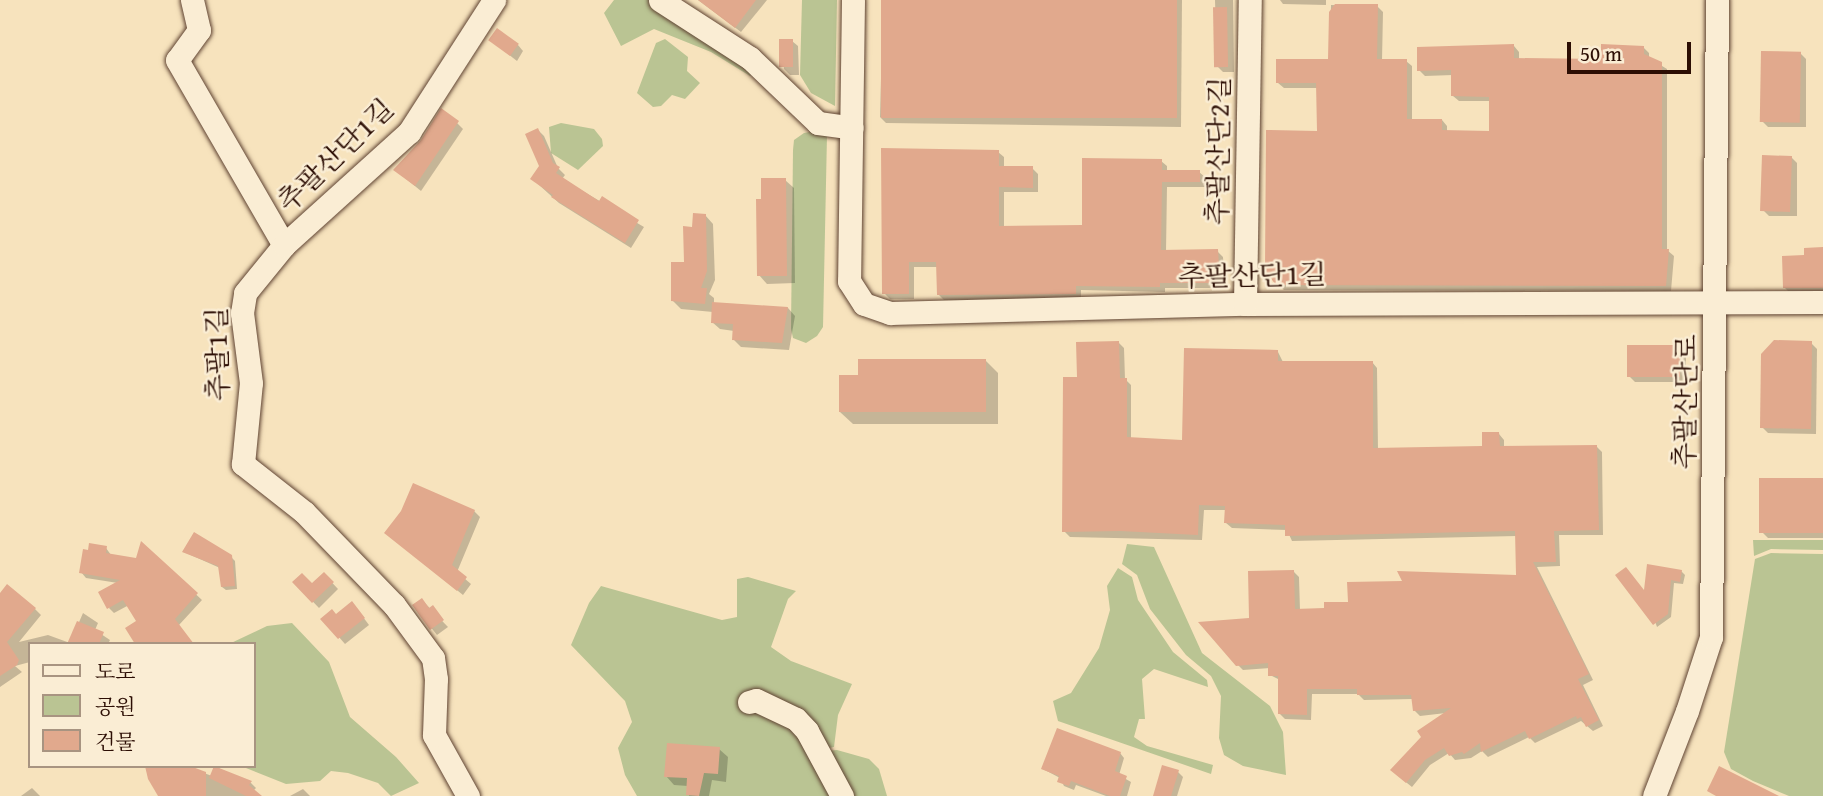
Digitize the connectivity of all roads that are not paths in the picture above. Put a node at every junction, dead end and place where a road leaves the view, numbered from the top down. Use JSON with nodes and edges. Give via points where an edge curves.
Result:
{"nodes":[{"id":1,"x":192,"y":0,"type":"edge"},
{"id":2,"x":494,"y":0,"type":"edge"},
{"id":3,"x":660,"y":0,"type":"edge"},
{"id":4,"x":853,"y":0,"type":"edge"},
{"id":5,"x":1250,"y":0,"type":"edge"},
{"id":6,"x":1717,"y":0,"type":"edge"},
{"id":7,"x":852,"y":128,"type":"junction"},
{"id":8,"x":284,"y":245,"type":"junction"},
{"id":9,"x":1717,"y":300,"type":"junction"},
{"id":10,"x":1823,"y":302,"type":"edge"},
{"id":11,"x":1245,"y":304,"type":"junction"},
{"id":12,"x":748,"y":702,"type":"dead end"},
{"id":13,"x":468,"y":796,"type":"edge"},
{"id":14,"x":842,"y":796,"type":"edge"},
{"id":15,"x":1654,"y":796,"type":"edge"}],
"edges":[{"from":1,"to":8,"type":"street","via":[[199,30],[177,60]]},
{"from":2,"to":8,"type":"street","name":"추팔산단1길","via":[[409,132]]},
{"from":3,"to":7,"type":"street","via":[[750,58],[818,123]]},
{"from":4,"to":7,"type":"street","name":"추팔산단1길"},
{"from":5,"to":11,"type":"street","name":"추팔산단2길"},
{"from":6,"to":9,"type":"street","name":"추팔산단로"},
{"from":7,"to":11,"type":"street","name":"추팔산단1길","via":[[849,281],[864,304],[890,313]]},
{"from":8,"to":13,"type":"street","name":"추팔1길","via":[[245,293],[242,313],[250,383],[243,464],[304,512],[394,605],[433,658],[435,734]]},
{"from":9,"to":10,"type":"street","name":"추팔산단1길"},
{"from":9,"to":11,"type":"street","name":"추팔산단1길"},
{"from":9,"to":15,"type":"street","name":"추팔산단로","via":[[1711,637]]},
{"from":12,"to":14,"type":"street","via":[[756,700],[796,719]]}]}
